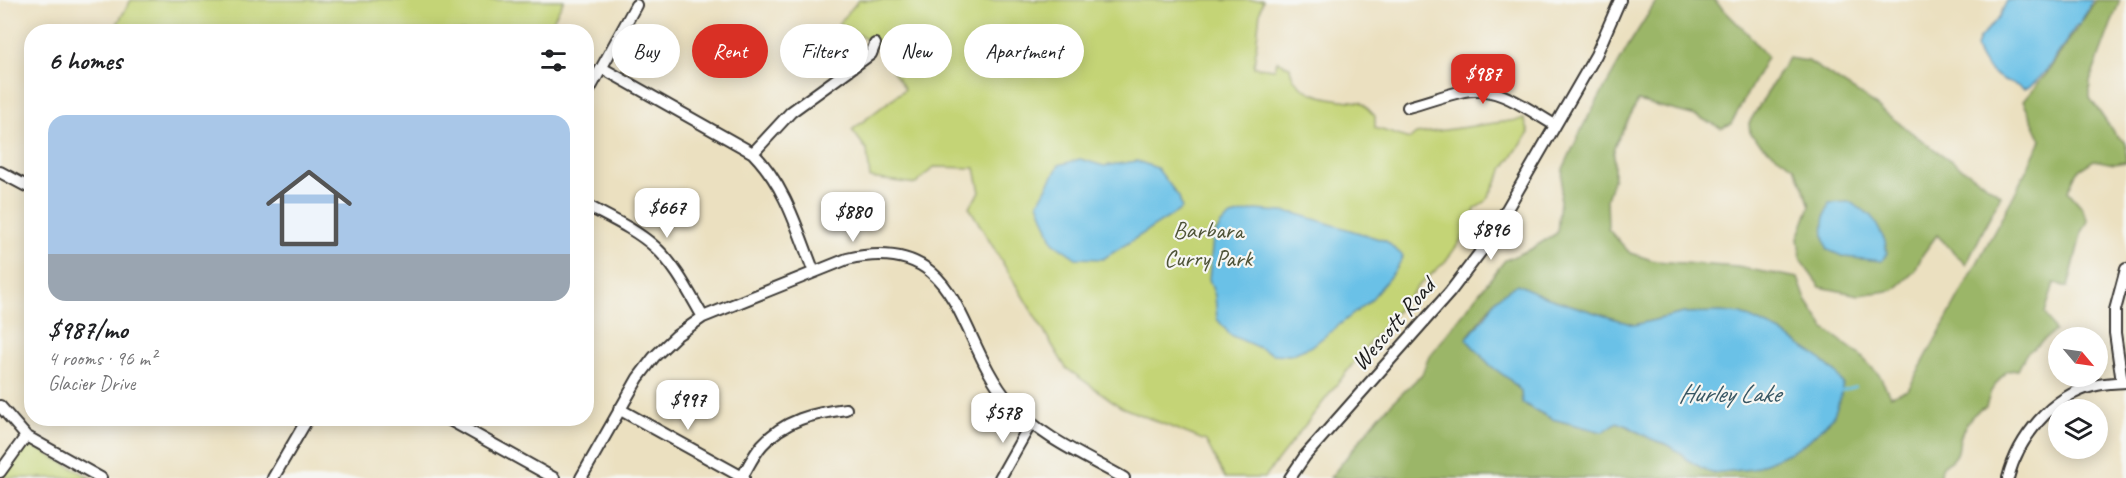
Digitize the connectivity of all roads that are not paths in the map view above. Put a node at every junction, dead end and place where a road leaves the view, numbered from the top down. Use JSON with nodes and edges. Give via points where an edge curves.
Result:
{"nodes":[{"id":1,"x":1620,"y":0,"type":"edge"},
{"id":2,"x":636,"y":5,"type":"dead end"},
{"id":3,"x":875,"y":44,"type":"dead end"},
{"id":4,"x":602,"y":68,"type":"junction"},
{"id":5,"x":594,"y":82,"type":"edge"},
{"id":6,"x":1408,"y":107,"type":"dead end"},
{"id":7,"x":1555,"y":125,"type":"junction"},
{"id":8,"x":753,"y":153,"type":"junction"},
{"id":9,"x":0,"y":172,"type":"edge"},
{"id":10,"x":24,"y":185,"type":"edge"},
{"id":11,"x":594,"y":210,"type":"edge"},
{"id":12,"x":2126,"y":269,"type":"edge"},
{"id":13,"x":814,"y":272,"type":"junction"},
{"id":14,"x":703,"y":317,"type":"junction"},
{"id":15,"x":2124,"y":382,"type":"edge"},
{"id":16,"x":0,"y":406,"type":"edge"},
{"id":17,"x":619,"y":409,"type":"junction"},
{"id":18,"x":846,"y":409,"type":"dead end"},
{"id":19,"x":1031,"y":423,"type":"junction"},
{"id":20,"x":303,"y":426,"type":"edge"},
{"id":21,"x":460,"y":426,"type":"edge"},
{"id":22,"x":26,"y":436,"type":"junction"},
{"id":23,"x":0,"y":472,"type":"edge"},
{"id":24,"x":743,"y":477,"type":"edge"},
{"id":25,"x":101,"y":478,"type":"edge"},
{"id":26,"x":273,"y":478,"type":"edge"},
{"id":27,"x":554,"y":478,"type":"edge"},
{"id":28,"x":581,"y":478,"type":"edge"},
{"id":29,"x":1000,"y":478,"type":"edge"},
{"id":30,"x":1124,"y":478,"type":"edge"},
{"id":31,"x":1290,"y":478,"type":"edge"},
{"id":32,"x":2008,"y":478,"type":"edge"}],
"edges":[{"from":1,"to":7,"type":"street","name":"Wescott Road","via":[[1596,55]]},
{"from":2,"to":4,"type":"street"},
{"from":3,"to":8,"type":"street","via":[[872,54],[791,112]]},
{"from":4,"to":5,"type":"street"},
{"from":4,"to":8,"type":"street"},
{"from":6,"to":7,"type":"street","via":[[1456,93],[1484,91],[1502,95]]},
{"from":7,"to":31,"type":"street","name":"Wescott Road","via":[[1488,242],[1450,292]]},
{"from":8,"to":13,"type":"street","via":[[780,188]]},
{"from":9,"to":10,"type":"street"},
{"from":11,"to":14,"type":"street","via":[[656,248],[678,274]]},
{"from":12,"to":15,"type":"street","via":[[2115,310]]},
{"from":13,"to":14,"type":"street"},
{"from":13,"to":19,"type":"street","via":[[872,254],[896,255],[918,263],[936,276],[953,297],[995,383]]},
{"from":14,"to":17,"type":"street","via":[[654,357]]},
{"from":15,"to":32,"type":"street","via":[[2093,386],[2066,399],[2044,416],[2025,439]]},
{"from":16,"to":22,"type":"street"},
{"from":17,"to":24,"type":"street"},
{"from":17,"to":28,"type":"street"},
{"from":18,"to":24,"type":"street","via":[[817,412],[791,422],[762,445]]},
{"from":19,"to":29,"type":"street"},
{"from":19,"to":30,"type":"street"},
{"from":20,"to":26,"type":"street"},
{"from":21,"to":27,"type":"street"},
{"from":22,"to":23,"type":"street"},
{"from":22,"to":25,"type":"street"}]}
